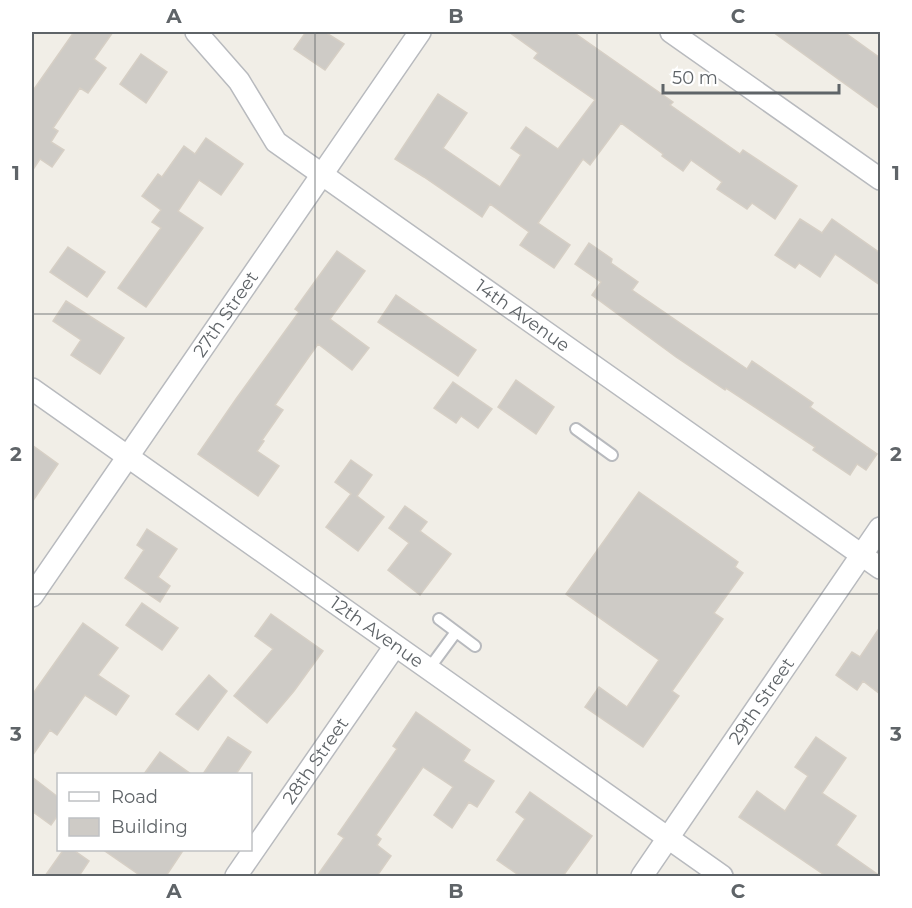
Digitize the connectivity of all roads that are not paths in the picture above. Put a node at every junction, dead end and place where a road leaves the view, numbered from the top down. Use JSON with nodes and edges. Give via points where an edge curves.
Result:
{"nodes":[{"id":1,"x":196,"y":32,"type":"edge"},
{"id":2,"x":420,"y":32,"type":"edge"},
{"id":3,"x":671,"y":32,"type":"edge"},
{"id":4,"x":322,"y":174,"type":"junction"},
{"id":5,"x":880,"y":179,"type":"edge"},
{"id":6,"x":32,"y":389,"type":"edge"},
{"id":7,"x":576,"y":429,"type":"dead end"},
{"id":8,"x":612,"y":455,"type":"dead end"},
{"id":9,"x":127,"y":457,"type":"junction"},
{"id":10,"x":880,"y":528,"type":"edge"},
{"id":11,"x":861,"y":555,"type":"junction"},
{"id":12,"x":880,"y":568,"type":"edge"},
{"id":13,"x":32,"y":596,"type":"edge"},
{"id":14,"x":439,"y":619,"type":"dead end"},
{"id":15,"x":456,"y":632,"type":"junction"},
{"id":16,"x":395,"y":646,"type":"junction"},
{"id":17,"x":475,"y":646,"type":"dead end"},
{"id":18,"x":428,"y":670,"type":"junction"},
{"id":19,"x":668,"y":838,"type":"junction"},
{"id":20,"x":236,"y":876,"type":"edge"},
{"id":21,"x":642,"y":876,"type":"edge"},
{"id":22,"x":722,"y":876,"type":"edge"}],
"edges":[{"from":1,"to":4,"type":"street","name":"14th Avenue","via":[[239,81],[276,142]]},
{"from":2,"to":4,"type":"street","name":"27th Street"},
{"from":3,"to":5,"type":"street"},
{"from":4,"to":9,"type":"street","name":"27th Street"},
{"from":4,"to":11,"type":"street","name":"14th Avenue"},
{"from":6,"to":9,"type":"street","name":"12th Avenue"},
{"from":7,"to":8,"type":"lane"},
{"from":9,"to":13,"type":"street","name":"27th Street"},
{"from":9,"to":16,"type":"street","name":"12th Avenue"},
{"from":10,"to":11,"type":"street","name":"29th Street"},
{"from":11,"to":12,"type":"street","name":"14th Avenue"},
{"from":11,"to":19,"type":"street","name":"29th Street"},
{"from":14,"to":15,"type":"lane"},
{"from":15,"to":17,"type":"lane"},
{"from":15,"to":18,"type":"lane"},
{"from":16,"to":18,"type":"street","name":"12th Avenue"},
{"from":16,"to":20,"type":"street","name":"28th Street"},
{"from":18,"to":19,"type":"street","name":"12th Avenue"},
{"from":19,"to":21,"type":"street","name":"29th Street"},
{"from":19,"to":22,"type":"street","name":"12th Avenue"}]}
